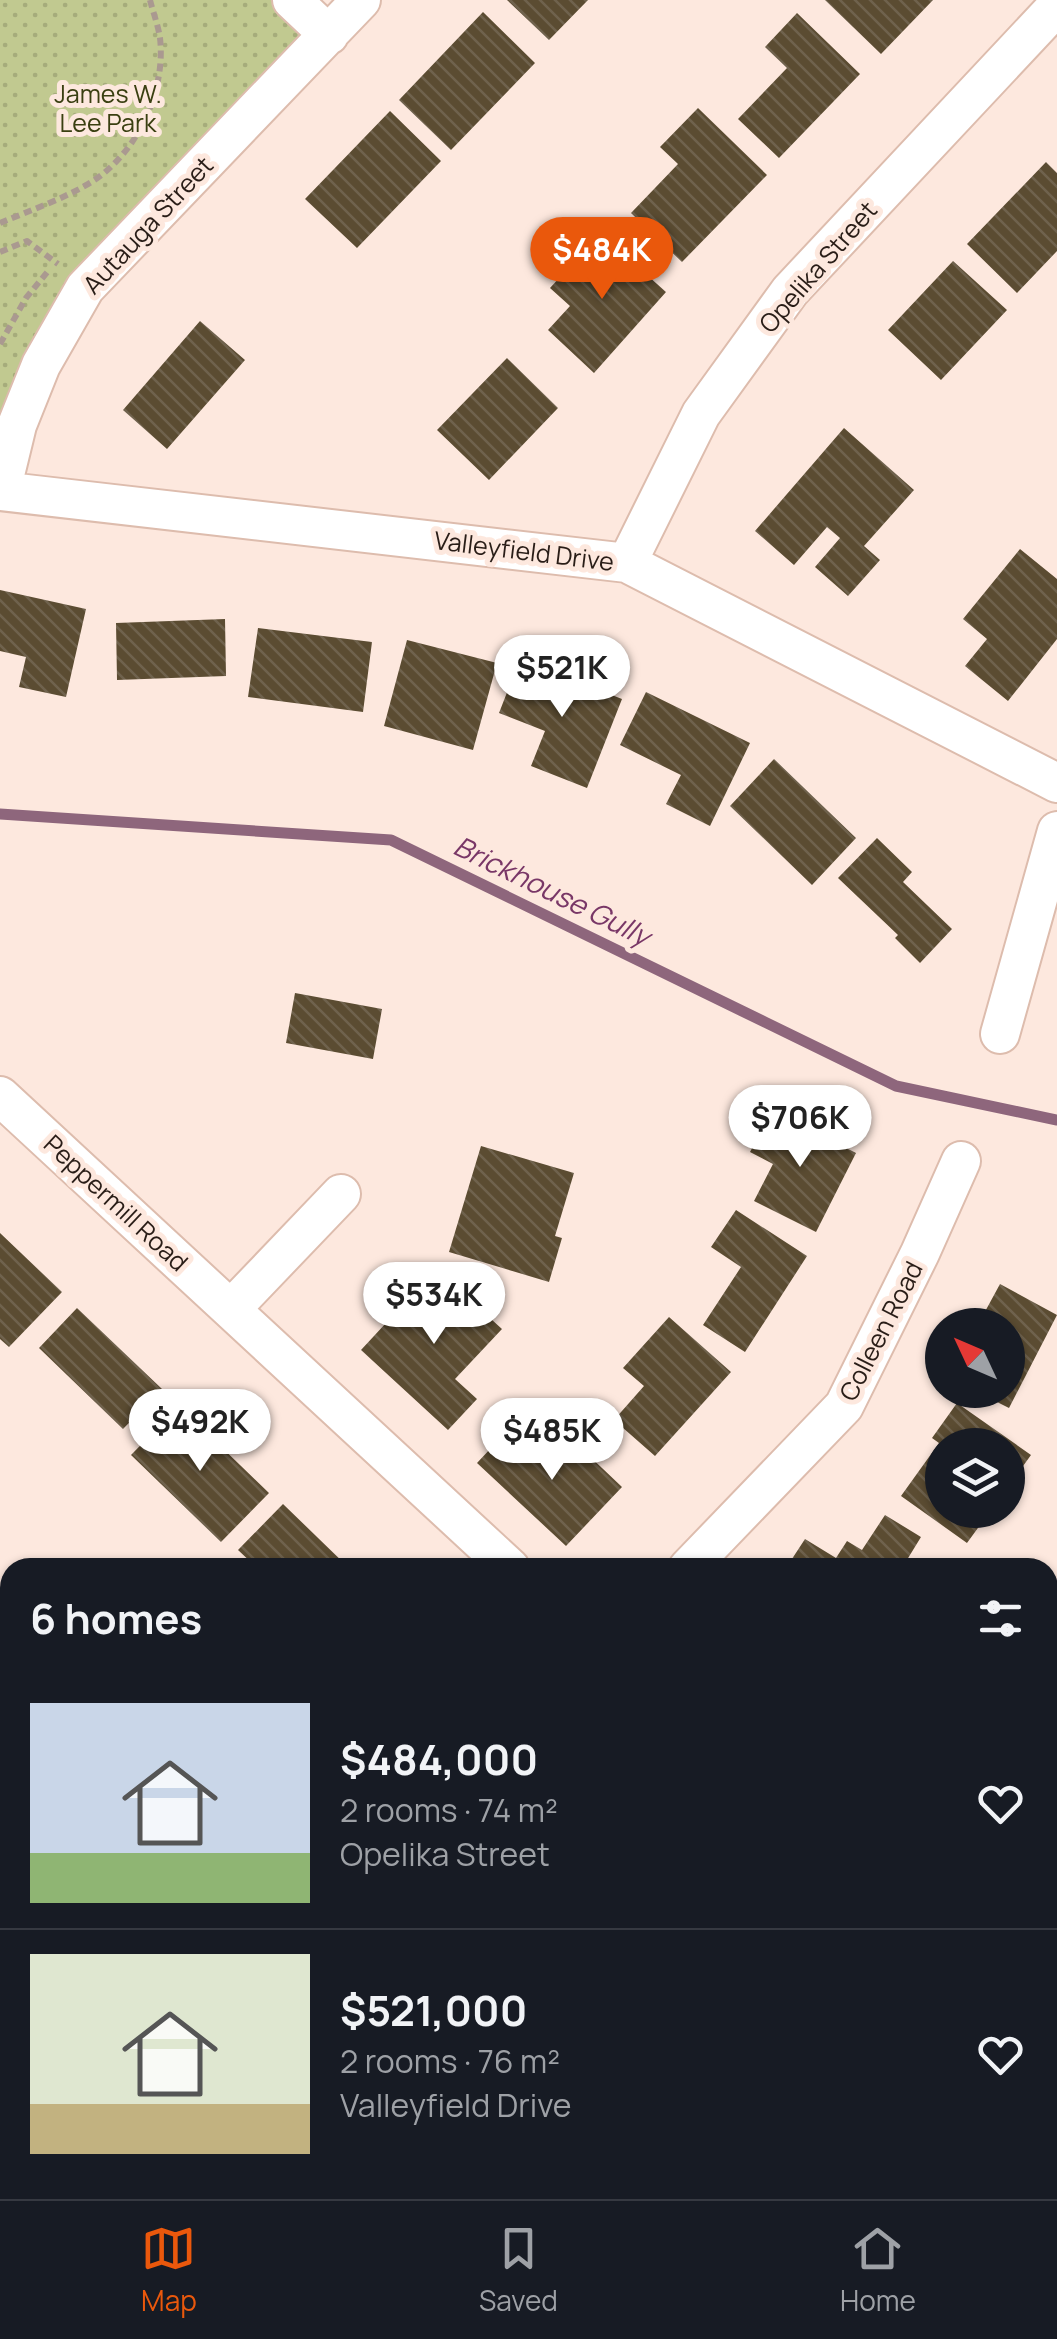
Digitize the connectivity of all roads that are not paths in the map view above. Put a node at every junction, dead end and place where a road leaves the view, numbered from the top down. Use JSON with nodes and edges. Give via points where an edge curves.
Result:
{"nodes":[{"id":1,"x":292,"y":0,"type":"edge"},
{"id":2,"x":361,"y":0,"type":"edge"},
{"id":3,"x":1057,"y":6,"type":"edge"},
{"id":4,"x":329,"y":35,"type":"junction"},
{"id":5,"x":1,"y":491,"type":"edge"},
{"id":6,"x":627,"y":563,"type":"junction"},
{"id":7,"x":1057,"y":783,"type":"edge"},
{"id":8,"x":1057,"y":831,"type":"edge"},
{"id":9,"x":1000,"y":1034,"type":"dead end"},
{"id":10,"x":0,"y":1096,"type":"edge"},
{"id":11,"x":961,"y":1161,"type":"dead end"},
{"id":12,"x":341,"y":1194,"type":"dead end"},
{"id":13,"x":231,"y":1309,"type":"junction"},
{"id":14,"x":499,"y":1558,"type":"edge"},
{"id":15,"x":698,"y":1558,"type":"edge"}],
"edges":[{"from":1,"to":4,"type":"street"},
{"from":2,"to":4,"type":"street","name":"Autauga Street"},
{"from":3,"to":6,"type":"street","name":"Opelika Street","via":[[790,291],[701,414]]},
{"from":4,"to":5,"type":"street","name":"Autauga Street","via":[[86,288],[41,365]]},
{"from":5,"to":6,"type":"street","name":"Valleyfield Drive"},
{"from":6,"to":7,"type":"street","name":"Valleyfield Drive"},
{"from":8,"to":9,"type":"street"},
{"from":10,"to":13,"type":"street","name":"Peppermill Road"},
{"from":11,"to":15,"type":"street","name":"Colleen Road","via":[[844,1406]]},
{"from":12,"to":13,"type":"street"},
{"from":13,"to":14,"type":"street","name":"Peppermill Road"}]}
